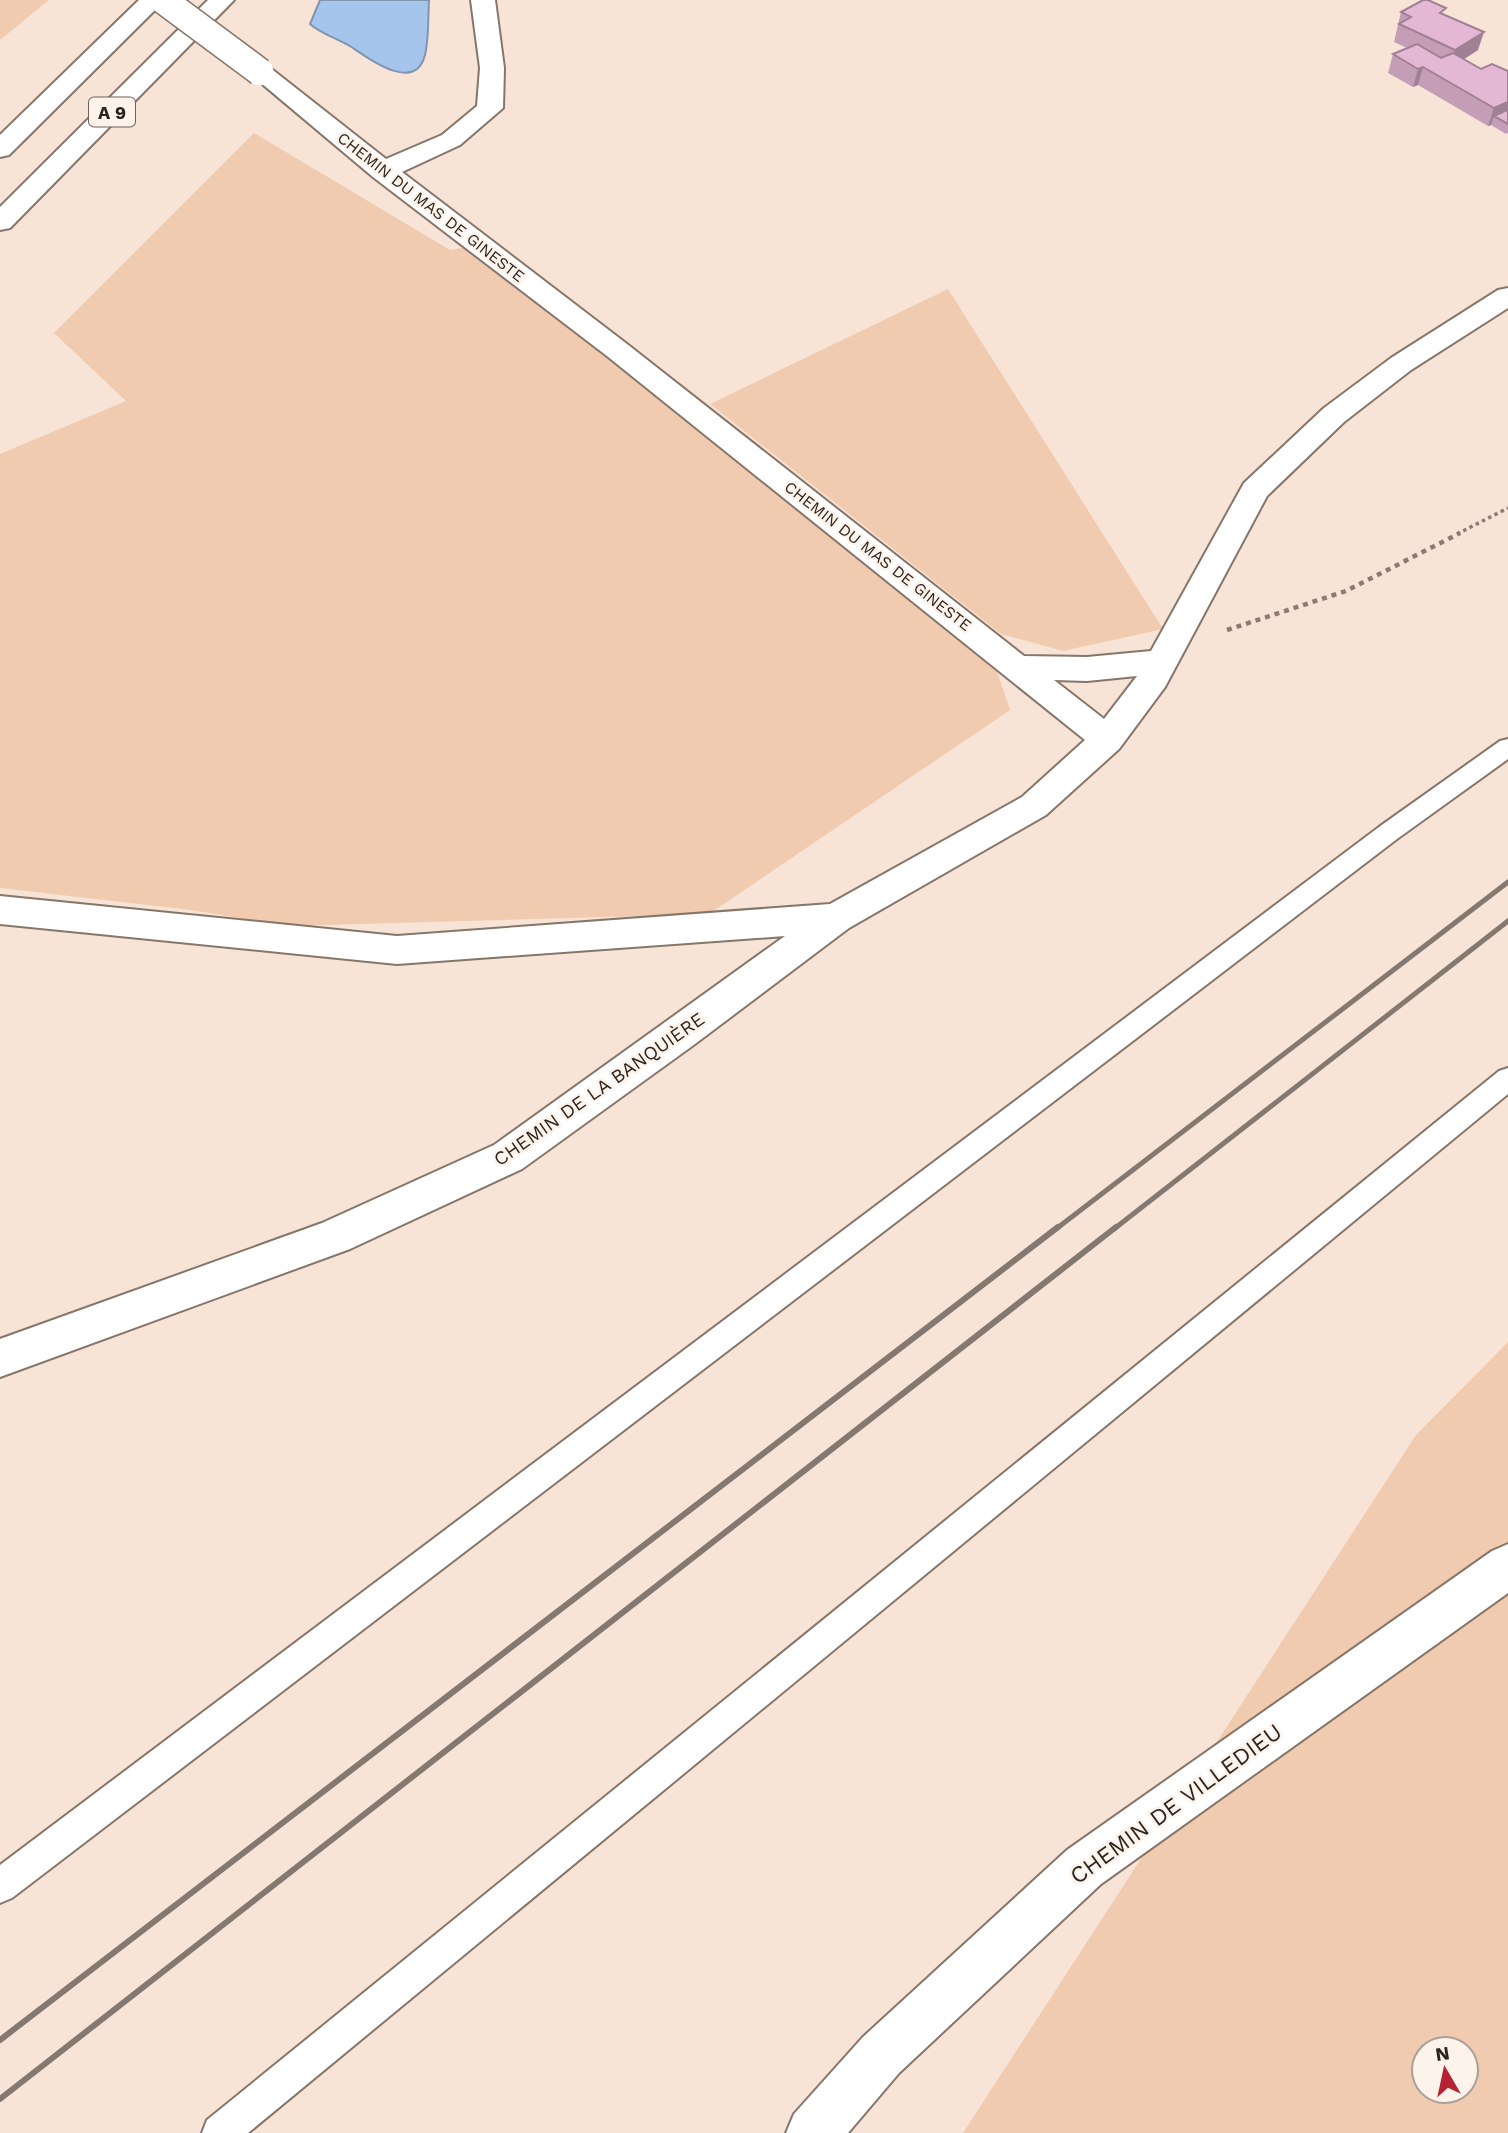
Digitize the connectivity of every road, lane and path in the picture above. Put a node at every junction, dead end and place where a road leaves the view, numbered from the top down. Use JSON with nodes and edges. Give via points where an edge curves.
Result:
{"nodes":[{"id":1,"x":153,"y":0,"type":"edge"},
{"id":2,"x":163,"y":0,"type":"edge"},
{"id":3,"x":222,"y":0,"type":"edge"},
{"id":4,"x":483,"y":0,"type":"edge"},
{"id":5,"x":0,"y":149,"type":"edge"},
{"id":6,"x":382,"y":171,"type":"junction"},
{"id":7,"x":0,"y":222,"type":"edge"},
{"id":8,"x":1508,"y":296,"type":"edge"},
{"id":9,"x":1508,"y":508,"type":"edge"},
{"id":10,"x":1166,"y":655,"type":"junction"},
{"id":11,"x":1018,"y":668,"type":"junction"},
{"id":12,"x":1107,"y":740,"type":"junction"},
{"id":13,"x":1508,"y":747,"type":"edge"},
{"id":14,"x":0,"y":911,"type":"edge"},
{"id":15,"x":836,"y":918,"type":"junction"},
{"id":16,"x":1508,"y":1079,"type":"edge"},
{"id":17,"x":0,"y":1358,"type":"edge"},
{"id":18,"x":1508,"y":1566,"type":"edge"},
{"id":19,"x":0,"y":1886,"type":"edge"},
{"id":20,"x":220,"y":2133,"type":"edge"},
{"id":21,"x":813,"y":2133,"type":"edge"}],
"edges":[{"from":1,"to":5,"type":"main road","number":"A 9"},
{"from":2,"to":6,"type":"main road","name":"CHEMIN DU MAS DE GINESTE","bridge":true},
{"from":3,"to":7,"type":"main road","number":"A 9"},
{"from":4,"to":6,"type":"main road","via":[[492,68],[490,108],[452,140]]},
{"from":6,"to":11,"type":"main road","name":"CHEMIN DU MAS DE GINESTE","via":[[617,350]]},
{"from":8,"to":10,"type":"main road","via":[[1401,364],[1334,415],[1255,490]]},
{"from":9,"to":10,"type":"path","via":[[1346,591]]},
{"from":10,"to":11,"type":"main road","via":[[1087,669]]},
{"from":10,"to":12,"type":"main road","via":[[1153,680]]},
{"from":11,"to":12,"type":"main road","name":"CHEMIN DU MAS DE GINESTE"},
{"from":12,"to":15,"type":"main road","name":"CHEMIN DE LA BANQUIÈRE","via":[[1034,806]]},
{"from":13,"to":19,"type":"lane","via":[[1388,833]]},
{"from":14,"to":15,"type":"main road","via":[[397,950]]},
{"from":15,"to":17,"type":"main road","name":"CHEMIN DE LA BANQUIÈRE","via":[[508,1157],[336,1236]]},
{"from":16,"to":20,"type":"lane"},
{"from":18,"to":21,"type":"main road","name":"CHEMIN DE VILLEDIEU","via":[[1084,1867],[881,2055]]}]}
